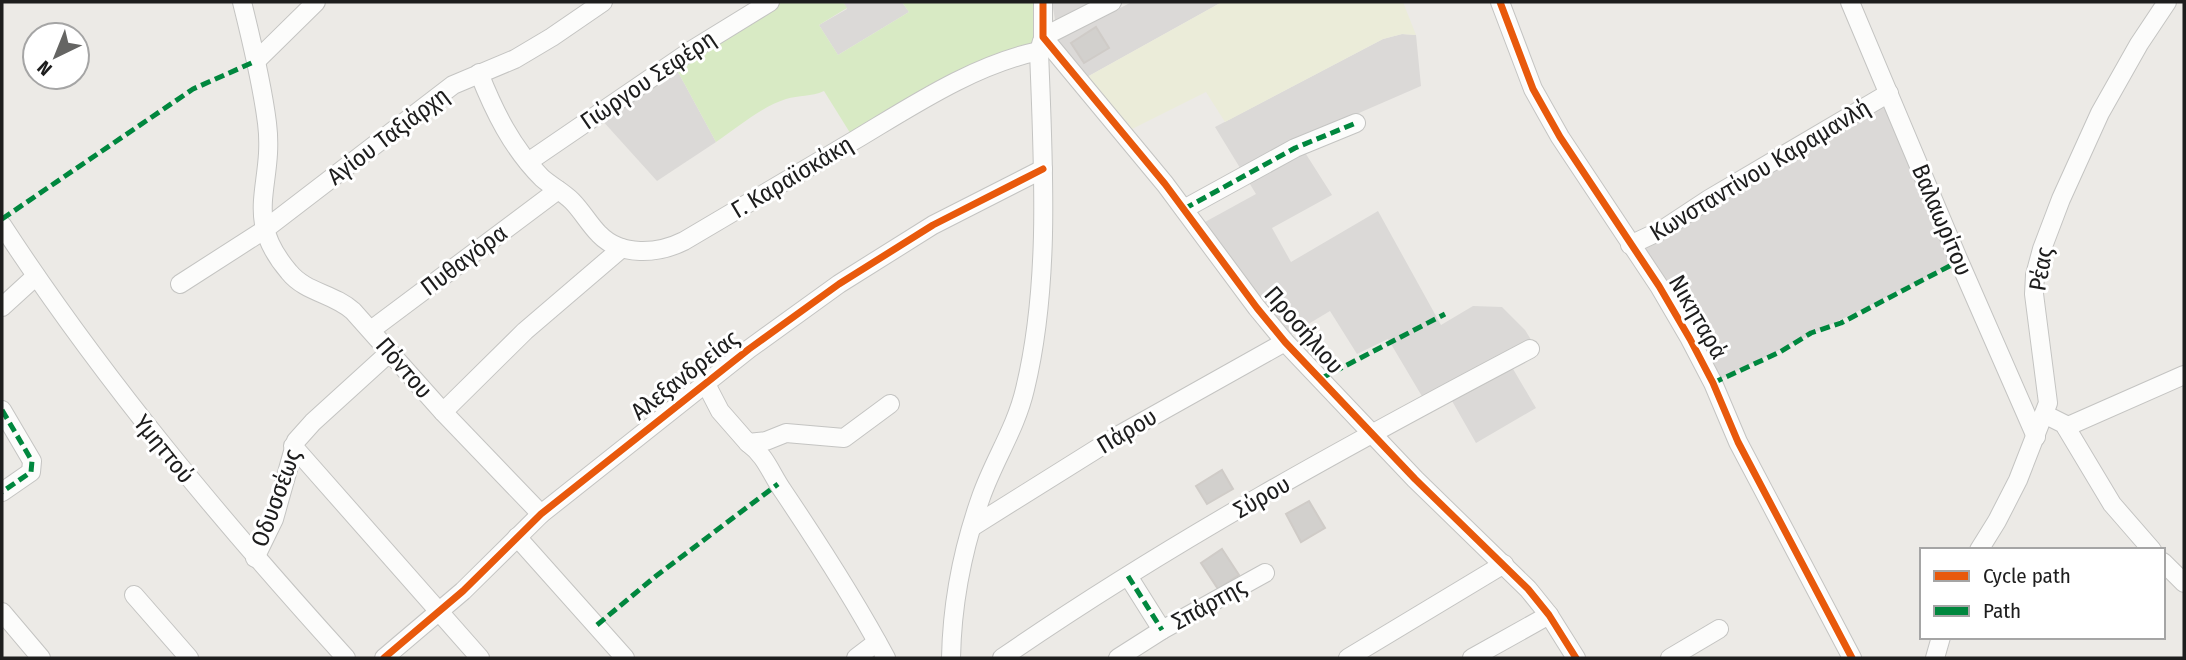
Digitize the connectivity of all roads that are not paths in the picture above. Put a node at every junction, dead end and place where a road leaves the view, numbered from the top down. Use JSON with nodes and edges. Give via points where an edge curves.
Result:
{"nodes":[{"id":1,"x":242,"y":2,"type":"edge"},
{"id":2,"x":316,"y":2,"type":"edge"},
{"id":3,"x":603,"y":2,"type":"edge"},
{"id":4,"x":771,"y":2,"type":"edge"},
{"id":5,"x":1043,"y":2,"type":"edge"},
{"id":6,"x":1112,"y":2,"type":"edge"},
{"id":7,"x":1500,"y":2,"type":"edge"},
{"id":8,"x":1850,"y":2,"type":"edge"},
{"id":9,"x":2167,"y":2,"type":"edge"},
{"id":10,"x":1041,"y":44,"type":"junction"},
{"id":11,"x":256,"y":61,"type":"junction"},
{"id":12,"x":480,"y":73,"type":"junction"},
{"id":13,"x":1889,"y":93,"type":"junction"},
{"id":14,"x":1356,"y":123,"type":"dead end"},
{"id":15,"x":528,"y":162,"type":"junction"},
{"id":16,"x":1043,"y":169,"type":"junction"},
{"id":17,"x":558,"y":190,"type":"junction"},
{"id":18,"x":1184,"y":209,"type":"junction"},
{"id":19,"x":2,"y":225,"type":"edge"},
{"id":20,"x":264,"y":230,"type":"junction"},
{"id":21,"x":1630,"y":245,"type":"junction"},
{"id":22,"x":622,"y":248,"type":"junction"},
{"id":23,"x":36,"y":276,"type":"junction"},
{"id":24,"x":180,"y":284,"type":"dead end"},
{"id":25,"x":2,"y":307,"type":"edge"},
{"id":26,"x":371,"y":330,"type":"junction"},
{"id":27,"x":1285,"y":342,"type":"junction"},
{"id":28,"x":1530,"y":349,"type":"dead end"},
{"id":29,"x":390,"y":352,"type":"junction"},
{"id":30,"x":2184,"y":375,"type":"edge"},
{"id":31,"x":706,"y":384,"type":"junction"},
{"id":32,"x":890,"y":404,"type":"dead end"},
{"id":33,"x":2,"y":410,"type":"edge"},
{"id":34,"x":443,"y":412,"type":"junction"},
{"id":35,"x":2044,"y":414,"type":"junction"},
{"id":36,"x":2066,"y":427,"type":"junction"},
{"id":37,"x":1372,"y":434,"type":"junction"},
{"id":38,"x":2036,"y":437,"type":"junction"},
{"id":39,"x":748,"y":443,"type":"junction"},
{"id":40,"x":293,"y":446,"type":"junction"},
{"id":41,"x":2,"y":492,"type":"edge"},
{"id":42,"x":541,"y":514,"type":"junction"},
{"id":43,"x":972,"y":527,"type":"junction"},
{"id":44,"x":517,"y":537,"type":"junction"},
{"id":45,"x":1980,"y":548,"type":"edge"},
{"id":46,"x":2150,"y":548,"type":"edge"},
{"id":47,"x":255,"y":558,"type":"junction"},
{"id":48,"x":1504,"y":564,"type":"junction"},
{"id":49,"x":2165,"y":564,"type":"edge"},
{"id":50,"x":1265,"y":573,"type":"dead end"},
{"id":51,"x":1128,"y":576,"type":"junction"},
{"id":52,"x":2184,"y":583,"type":"edge"},
{"id":53,"x":134,"y":595,"type":"dead end"},
{"id":54,"x":2,"y":612,"type":"edge"},
{"id":55,"x":439,"y":612,"type":"junction"},
{"id":56,"x":1549,"y":615,"type":"junction"},
{"id":57,"x":1719,"y":629,"type":"dead end"},
{"id":58,"x":1162,"y":630,"type":"junction"},
{"id":59,"x":1940,"y":639,"type":"edge"},
{"id":60,"x":882,"y":650,"type":"edge"},
{"id":61,"x":41,"y":658,"type":"edge"},
{"id":62,"x":189,"y":658,"type":"edge"},
{"id":63,"x":346,"y":658,"type":"edge"},
{"id":64,"x":384,"y":658,"type":"edge"},
{"id":65,"x":480,"y":658,"type":"edge"},
{"id":66,"x":625,"y":658,"type":"edge"},
{"id":67,"x":856,"y":658,"type":"edge"},
{"id":68,"x":951,"y":658,"type":"edge"},
{"id":69,"x":1002,"y":658,"type":"edge"},
{"id":70,"x":1118,"y":658,"type":"edge"},
{"id":71,"x":1348,"y":658,"type":"edge"},
{"id":72,"x":1472,"y":658,"type":"edge"},
{"id":73,"x":1576,"y":658,"type":"edge"},
{"id":74,"x":1670,"y":658,"type":"edge"},
{"id":75,"x":1852,"y":658,"type":"edge"},
{"id":76,"x":1935,"y":658,"type":"edge"}],
"edges":[{"from":1,"to":11,"type":"street"},
{"from":2,"to":11,"type":"street"},
{"from":3,"to":12,"type":"street","name":"Αγίου Ταξιάρχη","via":[[524,54]]},
{"from":4,"to":15,"type":"street","name":"Γιώργου Σεφέρη"},
{"from":5,"to":10,"type":"street"},
{"from":6,"to":10,"type":"street","name":"Γ. Καραϊσκάκη"},
{"from":7,"to":21,"type":"street","name":"Νικηταρά","via":[[1533,89]]},
{"from":8,"to":13,"type":"street","name":"Βαλαωρίτου"},
{"from":9,"to":35,"type":"street","name":"Ρέας","via":[[2100,113],[2038,262],[2034,294],[2048,394]]},
{"from":10,"to":16,"type":"street"},
{"from":10,"to":18,"type":"street","name":"Προσήλιου"},
{"from":10,"to":22,"type":"street","name":"Γ. Καραϊσκάκη","via":[[968,76],[684,241],[653,251]]},
{"from":11,"to":20,"type":"street","via":[[268,124]]},
{"from":12,"to":15,"type":"street","via":[[502,124]]},
{"from":12,"to":20,"type":"street","name":"Αγίου Ταξιάρχη","via":[[439,95]]},
{"from":13,"to":21,"type":"street","name":"Κωνσταντίνου Καραμανλή"},
{"from":13,"to":38,"type":"street","name":"Βαλαωρίτου"},
{"from":14,"to":18,"type":"street","via":[[1295,148]]},
{"from":15,"to":17,"type":"street"},
{"from":16,"to":31,"type":"street","name":"Αλεξανδρείας","via":[[933,225],[839,284]]},
{"from":16,"to":43,"type":"street","via":[[1037,312],[1026,385]]},
{"from":17,"to":22,"type":"street","via":[[600,236]]},
{"from":17,"to":26,"type":"street","name":"Πυθαγόρα"},
{"from":18,"to":27,"type":"street","name":"Προσήλιου"},
{"from":19,"to":23,"type":"street","name":"Υμηττού"},
{"from":20,"to":24,"type":"street","name":"Αγίου Ταξιάρχη"},
{"from":20,"to":26,"type":"street","name":"Πόντου","via":[[295,279],[343,303]]},
{"from":21,"to":75,"type":"street","name":"Νικηταρά","via":[[1690,339],[1738,442]]},
{"from":22,"to":34,"type":"street","via":[[525,331]]},
{"from":23,"to":25,"type":"street"},
{"from":23,"to":47,"type":"street","name":"Υμηττού","via":[[129,406]]},
{"from":26,"to":29,"type":"street","name":"Πόντου"},
{"from":27,"to":37,"type":"street","name":"Προσήλιου"},
{"from":27,"to":43,"type":"street","name":"Πάρου","via":[[1119,435]]},
{"from":28,"to":37,"type":"street","name":"Σύρου"},
{"from":29,"to":34,"type":"street","name":"Πόντου"},
{"from":29,"to":40,"type":"street","name":"Οδυσσέως"},
{"from":30,"to":36,"type":"street"},
{"from":31,"to":39,"type":"street","via":[[720,411]]},
{"from":31,"to":42,"type":"street","name":"Αλεξανδρείας"},
{"from":32,"to":39,"type":"street","via":[[844,438],[786,433]]},
{"from":33,"to":41,"type":"street","via":[[32,461],[31,471]]},
{"from":34,"to":42,"type":"street","name":"Πόντου"},
{"from":35,"to":36,"type":"street"},
{"from":35,"to":38,"type":"street","name":"Ρέας"},
{"from":36,"to":46,"type":"street","via":[[2112,504]]},
{"from":37,"to":48,"type":"street","name":"Προσήλιου"},
{"from":37,"to":51,"type":"street","name":"Σύρου"},
{"from":38,"to":45,"type":"street","name":"Ρέας"},
{"from":39,"to":60,"type":"street","via":[[765,459]]},
{"from":40,"to":47,"type":"street","name":"Οδυσσέως","via":[[274,519]]},
{"from":40,"to":55,"type":"street"},
{"from":42,"to":44,"type":"street","name":"Αλεξανδρείας"},
{"from":43,"to":68,"type":"street","via":[[957,595]]},
{"from":44,"to":55,"type":"street","name":"Αλεξανδρείας"},
{"from":44,"to":66,"type":"street"},
{"from":47,"to":63,"type":"street","name":"Υμηττού"},
{"from":48,"to":56,"type":"street","name":"Προσήλιου"},
{"from":48,"to":71,"type":"street"},
{"from":49,"to":52,"type":"street"},
{"from":50,"to":58,"type":"street","name":"Σπάρτης"},
{"from":51,"to":58,"type":"street"},
{"from":51,"to":69,"type":"street","name":"Σύρου"},
{"from":53,"to":62,"type":"street"},
{"from":54,"to":61,"type":"street"},
{"from":55,"to":64,"type":"street","name":"Αλεξανδρείας"},
{"from":55,"to":65,"type":"street"},
{"from":56,"to":72,"type":"street"},
{"from":56,"to":73,"type":"street","name":"Προσήλιου"},
{"from":57,"to":74,"type":"street"},
{"from":58,"to":70,"type":"street","name":"Σπάρτης"},
{"from":59,"to":76,"type":"street"},
{"from":60,"to":67,"type":"street"}]}
